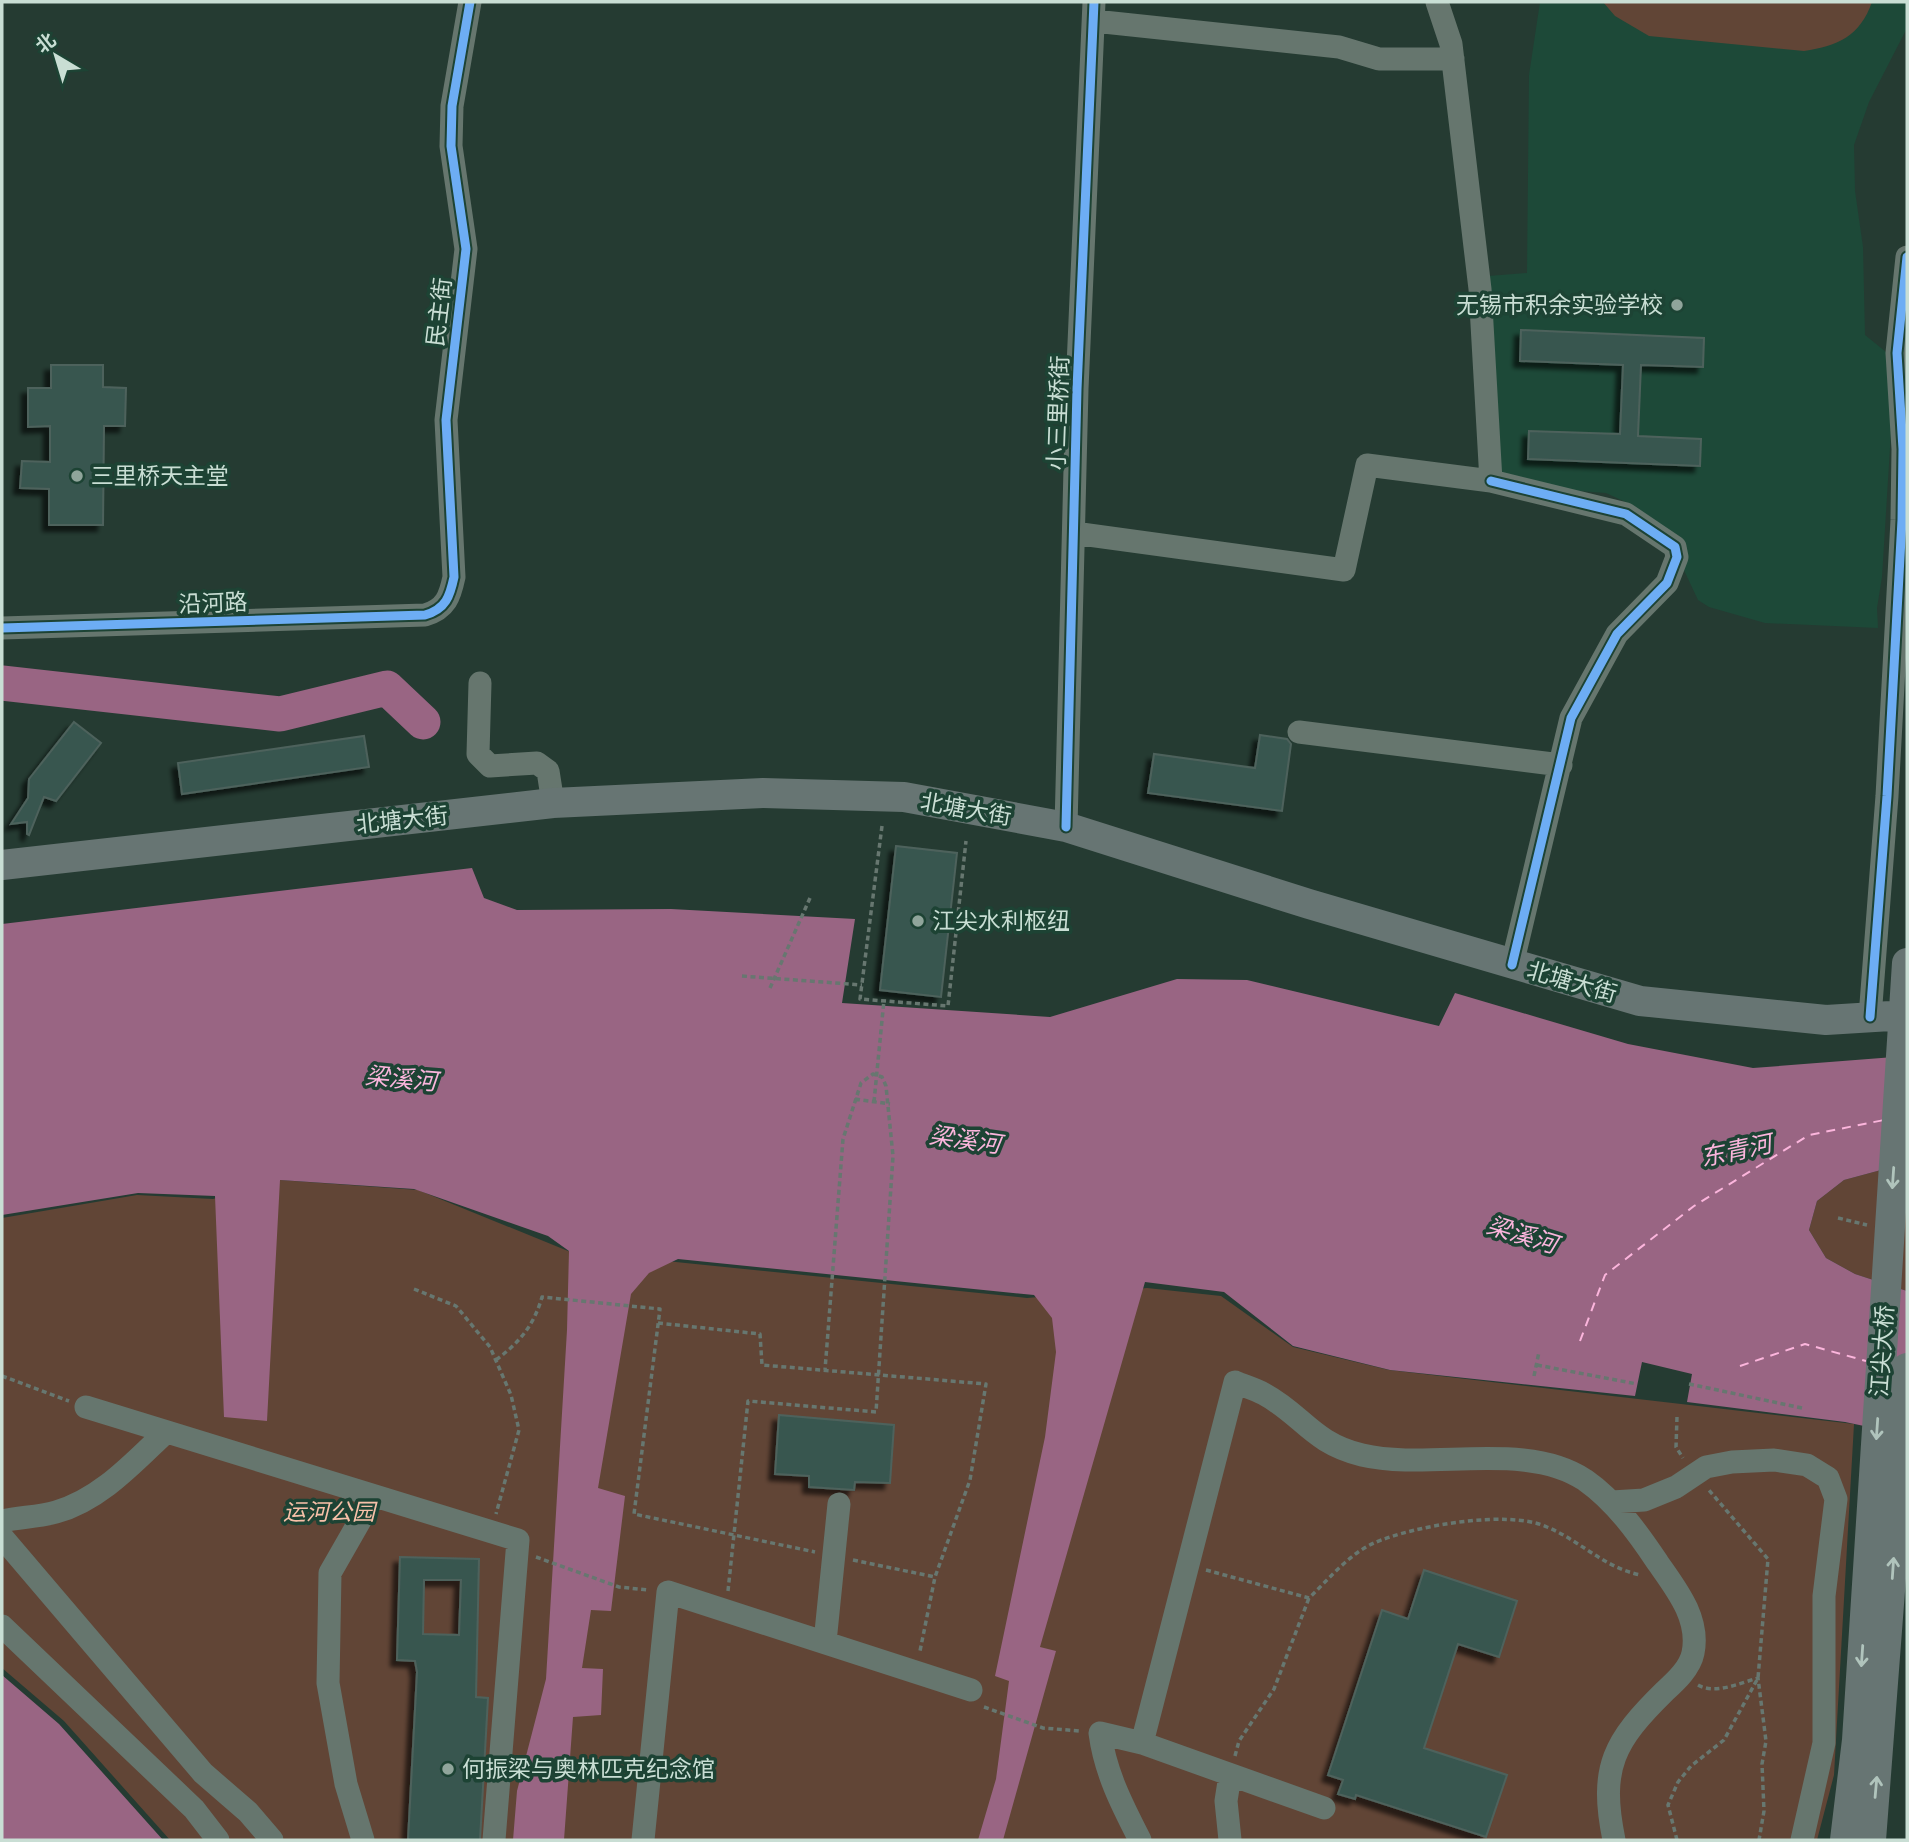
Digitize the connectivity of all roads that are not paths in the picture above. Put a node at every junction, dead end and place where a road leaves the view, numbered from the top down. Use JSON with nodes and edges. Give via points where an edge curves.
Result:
{"nodes":[{"id":1,"x":470,"y":2,"type":"edge"},
{"id":2,"x":1437,"y":2,"type":"edge"},
{"id":3,"x":1094,"y":11,"type":"edge"},
{"id":4,"x":1453,"y":60,"type":"junction"},
{"id":5,"x":1907,"y":257,"type":"edge"},
{"id":6,"x":1491,"y":481,"type":"junction"},
{"id":7,"x":1074,"y":533,"type":"junction"},
{"id":8,"x":425,"y":615,"type":"joint"},
{"id":9,"x":2,"y":628,"type":"edge"},
{"id":10,"x":480,"y":683,"type":"dead end"},
{"id":11,"x":1299,"y":732,"type":"dead end"},
{"id":12,"x":1561,"y":765,"type":"junction"},
{"id":13,"x":552,"y":803,"type":"junction"},
{"id":14,"x":1066,"y":827,"type":"junction"},
{"id":15,"x":2,"y":865,"type":"edge"},
{"id":16,"x":1907,"y":963,"type":"edge"},
{"id":17,"x":1511,"y":965,"type":"junction"},
{"id":18,"x":1907,"y":1014,"type":"edge"},
{"id":19,"x":1870,"y":1017,"type":"junction"},
{"id":20,"x":1907,"y":1368,"type":"edge"},
{"id":21,"x":86,"y":1407,"type":"road end"},
{"id":22,"x":166,"y":1432,"type":"junction"},
{"id":23,"x":374,"y":1496,"type":"junction"},
{"id":24,"x":1612,"y":1502,"type":"junction"},
{"id":25,"x":839,"y":1504,"type":"dead end"},
{"id":26,"x":2,"y":1521,"type":"edge"},
{"id":27,"x":2,"y":1536,"type":"edge"},
{"id":28,"x":2,"y":1626,"type":"edge"},
{"id":29,"x":825,"y":1642,"type":"junction"},
{"id":30,"x":978,"y":1699,"type":"road end"},
{"id":31,"x":1869,"y":1737,"type":"junction"},
{"id":32,"x":1142,"y":1743,"type":"junction"},
{"id":33,"x":1230,"y":1774,"type":"junction"},
{"id":34,"x":1324,"y":1808,"type":"dead end"},
{"id":35,"x":218,"y":1840,"type":"edge"},
{"id":36,"x":272,"y":1840,"type":"edge"},
{"id":37,"x":363,"y":1840,"type":"edge"},
{"id":38,"x":494,"y":1840,"type":"edge"},
{"id":39,"x":643,"y":1840,"type":"edge"},
{"id":40,"x":1140,"y":1840,"type":"edge"},
{"id":41,"x":1230,"y":1840,"type":"edge"},
{"id":42,"x":1614,"y":1840,"type":"edge"},
{"id":43,"x":1802,"y":1840,"type":"edge"},
{"id":44,"x":1845,"y":1840,"type":"edge"},
{"id":45,"x":1871,"y":1840,"type":"edge"}],
"edges":[{"from":1,"to":8,"type":"street","name":"民主街","via":[[452,106],[451,146],[466,249],[446,420],[454,577],[449,598],[438,611]]},
{"from":2,"to":4,"type":"street"},
{"from":3,"to":4,"type":"street","via":[[1339,47],[1379,59]]},
{"from":3,"to":7,"type":"street","name":"小三里桥街"},
{"from":4,"to":6,"type":"street","via":[[1480,289]]},
{"from":5,"to":19,"type":"street","via":[[1897,353],[1902,520]]},
{"from":6,"to":7,"type":"street","via":[[1367,465],[1344,570]]},
{"from":6,"to":12,"type":"street","via":[[1626,514],[1675,547],[1677,557],[1667,583],[1617,634],[1571,718]]},
{"from":7,"to":14,"type":"street","name":"小三里桥街"},
{"from":8,"to":9,"type":"street","name":"沿河路"},
{"from":10,"to":13,"type":"street","via":[[478,754],[490,766],[537,763],[548,771]]},
{"from":11,"to":12,"type":"street"},
{"from":12,"to":17,"type":"street"},
{"from":13,"to":14,"type":"main road","name":"北塘大街","via":[[764,793],[904,797]]},
{"from":13,"to":15,"type":"main road","name":"北塘大街"},
{"from":14,"to":17,"type":"main road","name":"北塘大街"},
{"from":16,"to":31,"type":"main road","name":"江尖大桥","one_way":true},
{"from":17,"to":19,"type":"main road","name":"北塘大街","via":[[1640,1001],[1826,1020]]},
{"from":18,"to":19,"type":"main road","name":"北塘大街"},
{"from":31,"to":20,"type":"main road","name":"江尖大桥","one_way":true},
{"from":21,"to":22,"type":"street"},
{"from":22,"to":23,"type":"street"},
{"from":22,"to":26,"type":"street","via":[[86,1499],[56,1512]]},
{"from":23,"to":37,"type":"street","via":[[330,1573],[328,1684],[346,1784]]},
{"from":23,"to":38,"type":"street","via":[[518,1540]]},
{"from":24,"to":32,"type":"street","via":[[1583,1479],[1547,1465],[1517,1460],[1405,1461],[1362,1455],[1326,1443],[1265,1395],[1235,1382]]},
{"from":24,"to":42,"type":"street","via":[[1682,1597],[1695,1632],[1693,1656],[1681,1676],[1632,1725],[1613,1754],[1609,1783]]},
{"from":24,"to":43,"type":"street","via":[[1644,1500],[1676,1487],[1706,1467],[1732,1462],[1774,1460],[1807,1465],[1828,1478],[1836,1499],[1824,1596],[1824,1743]]},
{"from":25,"to":29,"type":"street"},
{"from":27,"to":36,"type":"street","via":[[203,1773]]},
{"from":28,"to":35,"type":"street","via":[[194,1809]]},
{"from":29,"to":30,"type":"street","via":[[916,1672]]},
{"from":29,"to":39,"type":"street","via":[[668,1592]]},
{"from":31,"to":44,"type":"main road"},
{"from":45,"to":31,"type":"main road","one_way":true},
{"from":32,"to":33,"type":"street"},
{"from":32,"to":40,"type":"street","via":[[1100,1732],[1103,1756]]},
{"from":33,"to":34,"type":"street"},
{"from":33,"to":41,"type":"street","via":[[1226,1801]]}]}
